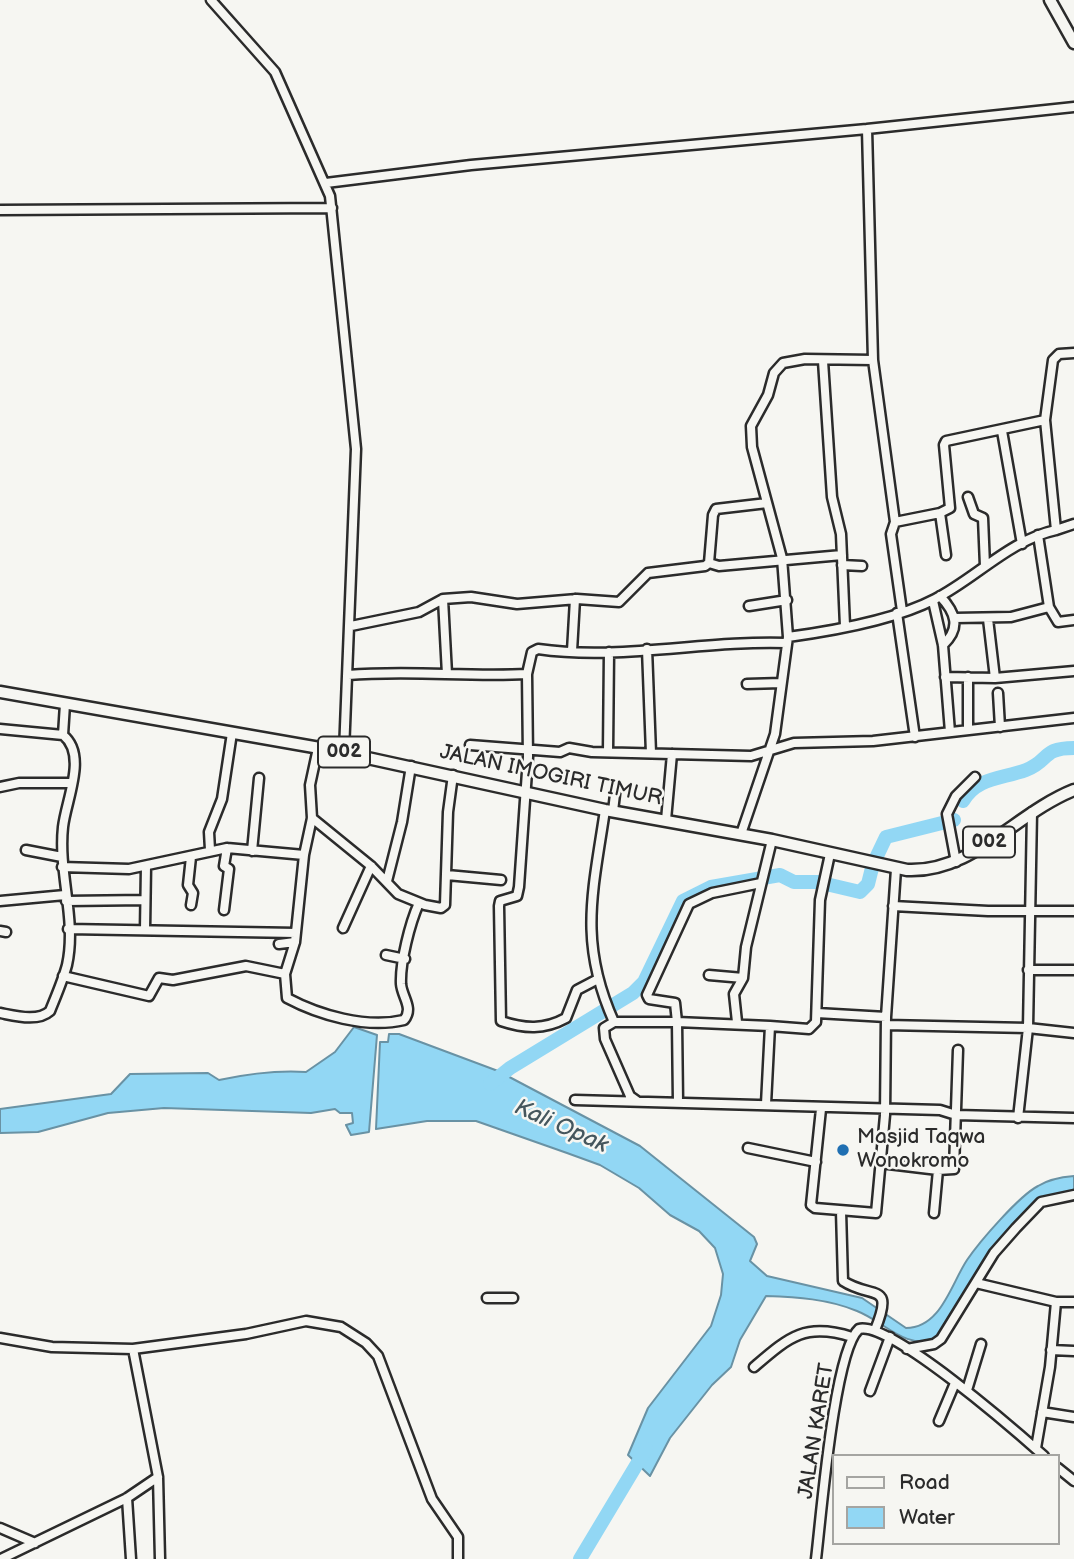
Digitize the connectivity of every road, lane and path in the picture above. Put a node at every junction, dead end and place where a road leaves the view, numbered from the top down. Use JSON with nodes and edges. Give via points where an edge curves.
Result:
{"nodes":[{"id":1,"x":211,"y":0,"type":"edge"},
{"id":2,"x":1050,"y":0,"type":"edge"},
{"id":3,"x":1074,"y":43,"type":"edge"},
{"id":4,"x":1074,"y":107,"type":"edge"},
{"id":5,"x":867,"y":129,"type":"junction"},
{"id":6,"x":326,"y":183,"type":"junction"},
{"id":7,"x":331,"y":208,"type":"junction"},
{"id":8,"x":0,"y":210,"type":"edge"},
{"id":9,"x":1074,"y":353,"type":"edge"},
{"id":10,"x":873,"y":360,"type":"junction"},
{"id":11,"x":823,"y":361,"type":"junction"},
{"id":12,"x":1045,"y":421,"type":"junction"},
{"id":13,"x":1002,"y":431,"type":"junction"},
{"id":14,"x":968,"y":497,"type":"dead end"},
{"id":15,"x":767,"y":503,"type":"junction"},
{"id":16,"x":940,"y":513,"type":"junction"},
{"id":17,"x":895,"y":522,"type":"junction"},
{"id":18,"x":1074,"y":524,"type":"edge"},
{"id":19,"x":1056,"y":530,"type":"junction"},
{"id":20,"x":1038,"y":535,"type":"junction"},
{"id":21,"x":1022,"y":544,"type":"junction"},
{"id":22,"x":842,"y":555,"type":"junction"},
{"id":23,"x":946,"y":555,"type":"dead end"},
{"id":24,"x":782,"y":558,"type":"junction"},
{"id":25,"x":709,"y":563,"type":"junction"},
{"id":26,"x":842,"y":565,"type":"junction"},
{"id":27,"x":862,"y":566,"type":"dead end"},
{"id":28,"x":985,"y":566,"type":"junction"},
{"id":29,"x":936,"y":598,"type":"junction"},
{"id":30,"x":443,"y":599,"type":"junction"},
{"id":31,"x":575,"y":599,"type":"junction"},
{"id":32,"x":787,"y":600,"type":"junction"},
{"id":33,"x":749,"y":606,"type":"dead end"},
{"id":34,"x":1049,"y":607,"type":"junction"},
{"id":35,"x":899,"y":612,"type":"junction"},
{"id":36,"x":955,"y":618,"type":"junction"},
{"id":37,"x":988,"y":619,"type":"junction"},
{"id":38,"x":1074,"y":620,"type":"edge"},
{"id":39,"x":351,"y":626,"type":"junction"},
{"id":40,"x":845,"y":626,"type":"junction"},
{"id":41,"x":787,"y":640,"type":"junction"},
{"id":42,"x":943,"y":645,"type":"junction"},
{"id":43,"x":647,"y":649,"type":"junction"},
{"id":44,"x":572,"y":651,"type":"junction"},
{"id":45,"x":609,"y":652,"type":"junction"},
{"id":46,"x":1074,"y":671,"type":"edge"},
{"id":47,"x":447,"y":674,"type":"junction"},
{"id":48,"x":527,"y":674,"type":"junction"},
{"id":49,"x":348,"y":675,"type":"junction"},
{"id":50,"x":945,"y":677,"type":"junction"},
{"id":51,"x":968,"y":677,"type":"junction"},
{"id":52,"x":995,"y":678,"type":"junction"},
{"id":53,"x":781,"y":683,"type":"junction"},
{"id":54,"x":747,"y":684,"type":"dead end"},
{"id":55,"x":0,"y":692,"type":"edge"},
{"id":56,"x":998,"y":693,"type":"dead end"},
{"id":57,"x":65,"y":704,"type":"junction"},
{"id":58,"x":1074,"y":718,"type":"edge"},
{"id":59,"x":1000,"y":727,"type":"junction"},
{"id":60,"x":0,"y":729,"type":"edge"},
{"id":61,"x":968,"y":730,"type":"junction"},
{"id":62,"x":950,"y":732,"type":"junction"},
{"id":63,"x":232,"y":733,"type":"junction"},
{"id":64,"x":63,"y":735,"type":"junction"},
{"id":65,"x":915,"y":737,"type":"junction"},
{"id":66,"x":470,"y":745,"type":"dead end"},
{"id":67,"x":318,"y":748,"type":"junction"},
{"id":68,"x":528,"y":749,"type":"junction"},
{"id":69,"x":344,"y":752,"type":"junction"},
{"id":70,"x":608,"y":752,"type":"junction"},
{"id":71,"x":770,"y":752,"type":"junction"},
{"id":72,"x":651,"y":753,"type":"junction"},
{"id":73,"x":672,"y":754,"type":"junction"},
{"id":74,"x":411,"y":766,"type":"junction"},
{"id":75,"x":453,"y":775,"type":"junction"},
{"id":76,"x":975,"y":777,"type":"dead end"},
{"id":77,"x":259,"y":778,"type":"dead end"},
{"id":78,"x":71,"y":783,"type":"junction"},
{"id":79,"x":616,"y":786,"type":"dead end"},
{"id":80,"x":0,"y":787,"type":"edge"},
{"id":81,"x":526,"y":790,"type":"junction"},
{"id":82,"x":1074,"y":790,"type":"edge"},
{"id":83,"x":609,"y":810,"type":"junction"},
{"id":84,"x":1032,"y":812,"type":"junction"},
{"id":85,"x":312,"y":818,"type":"junction"},
{"id":86,"x":666,"y":820,"type":"junction"},
{"id":87,"x":741,"y":834,"type":"junction"},
{"id":88,"x":772,"y":840,"type":"junction"},
{"id":89,"x":227,"y":848,"type":"junction"},
{"id":90,"x":26,"y":850,"type":"dead end"},
{"id":91,"x":210,"y":850,"type":"junction"},
{"id":92,"x":252,"y":851,"type":"junction"},
{"id":93,"x":830,"y":853,"type":"junction"},
{"id":94,"x":304,"y":855,"type":"junction"},
{"id":95,"x":62,"y":857,"type":"junction"},
{"id":96,"x":191,"y":857,"type":"junction"},
{"id":97,"x":956,"y":862,"type":"junction"},
{"id":98,"x":146,"y":866,"type":"junction"},
{"id":99,"x":371,"y":866,"type":"junction"},
{"id":100,"x":62,"y":867,"type":"junction"},
{"id":101,"x":896,"y":869,"type":"junction"},
{"id":102,"x":447,"y":875,"type":"junction"},
{"id":103,"x":501,"y":880,"type":"dead end"},
{"id":104,"x":761,"y":880,"type":"junction"},
{"id":105,"x":387,"y":881,"type":"junction"},
{"id":106,"x":66,"y":898,"type":"junction"},
{"id":107,"x":145,"y":900,"type":"junction"},
{"id":108,"x":0,"y":901,"type":"edge"},
{"id":109,"x":419,"y":903,"type":"junction"},
{"id":110,"x":191,"y":905,"type":"dead end"},
{"id":111,"x":893,"y":906,"type":"junction"},
{"id":112,"x":224,"y":910,"type":"dead end"},
{"id":113,"x":1074,"y":911,"type":"edge"},
{"id":114,"x":1031,"y":912,"type":"junction"},
{"id":115,"x":343,"y":928,"type":"dead end"},
{"id":116,"x":68,"y":929,"type":"junction"},
{"id":117,"x":145,"y":930,"type":"junction"},
{"id":118,"x":296,"y":938,"type":"junction"},
{"id":119,"x":279,"y":944,"type":"dead end"},
{"id":120,"x":386,"y":955,"type":"dead end"},
{"id":121,"x":405,"y":959,"type":"junction"},
{"id":122,"x":1028,"y":970,"type":"junction"},
{"id":123,"x":1074,"y":970,"type":"edge"},
{"id":124,"x":285,"y":974,"type":"junction"},
{"id":125,"x":709,"y":975,"type":"dead end"},
{"id":126,"x":62,"y":976,"type":"junction"},
{"id":127,"x":743,"y":978,"type":"junction"},
{"id":128,"x":598,"y":979,"type":"junction"},
{"id":129,"x":0,"y":1013,"type":"edge"},
{"id":130,"x":817,"y":1013,"type":"junction"},
{"id":131,"x":613,"y":1019,"type":"junction"},
{"id":132,"x":886,"y":1021,"type":"junction"},
{"id":133,"x":677,"y":1022,"type":"junction"},
{"id":134,"x":737,"y":1022,"type":"junction"},
{"id":135,"x":770,"y":1026,"type":"junction"},
{"id":136,"x":1028,"y":1028,"type":"junction"},
{"id":137,"x":1074,"y":1033,"type":"edge"},
{"id":138,"x":958,"y":1050,"type":"dead end"},
{"id":139,"x":575,"y":1100,"type":"dead end"},
{"id":140,"x":636,"y":1101,"type":"junction"},
{"id":141,"x":678,"y":1102,"type":"junction"},
{"id":142,"x":766,"y":1104,"type":"junction"},
{"id":143,"x":821,"y":1109,"type":"junction"},
{"id":144,"x":885,"y":1110,"type":"junction"},
{"id":145,"x":956,"y":1115,"type":"junction"},
{"id":146,"x":1018,"y":1118,"type":"junction"},
{"id":147,"x":1074,"y":1118,"type":"edge"},
{"id":148,"x":748,"y":1148,"type":"dead end"},
{"id":149,"x":816,"y":1162,"type":"junction"},
{"id":150,"x":880,"y":1163,"type":"junction"},
{"id":151,"x":938,"y":1170,"type":"junction"},
{"id":152,"x":1074,"y":1195,"type":"edge"},
{"id":153,"x":841,"y":1211,"type":"junction"},
{"id":154,"x":934,"y":1213,"type":"dead end"},
{"id":155,"x":976,"y":1283,"type":"junction"},
{"id":156,"x":487,"y":1298,"type":"dead end"},
{"id":157,"x":513,"y":1298,"type":"dead end"},
{"id":158,"x":1056,"y":1302,"type":"junction"},
{"id":159,"x":1074,"y":1302,"type":"edge"},
{"id":160,"x":877,"y":1326,"type":"junction"},
{"id":161,"x":890,"y":1336,"type":"junction"},
{"id":162,"x":852,"y":1337,"type":"junction"},
{"id":163,"x":0,"y":1338,"type":"edge"},
{"id":164,"x":981,"y":1344,"type":"dead end"},
{"id":165,"x":133,"y":1349,"type":"junction"},
{"id":166,"x":907,"y":1349,"type":"junction"},
{"id":167,"x":1051,"y":1350,"type":"junction"},
{"id":168,"x":1074,"y":1351,"type":"edge"},
{"id":169,"x":754,"y":1367,"type":"dead end"},
{"id":170,"x":954,"y":1383,"type":"junction"},
{"id":171,"x":967,"y":1390,"type":"junction"},
{"id":172,"x":870,"y":1391,"type":"dead end"},
{"id":173,"x":1042,"y":1412,"type":"junction"},
{"id":174,"x":1074,"y":1417,"type":"edge"},
{"id":175,"x":939,"y":1421,"type":"dead end"},
{"id":176,"x":1035,"y":1448,"type":"junction"},
{"id":177,"x":1042,"y":1454,"type":"edge"},
{"id":178,"x":1060,"y":1470,"type":"edge"},
{"id":179,"x":158,"y":1477,"type":"junction"},
{"id":180,"x":1074,"y":1481,"type":"edge"},
{"id":181,"x":127,"y":1498,"type":"junction"},
{"id":182,"x":0,"y":1528,"type":"edge"},
{"id":183,"x":35,"y":1543,"type":"junction"},
{"id":184,"x":13,"y":1557,"type":"edge"},
{"id":185,"x":1,"y":1559,"type":"edge"},
{"id":186,"x":131,"y":1559,"type":"edge"},
{"id":187,"x":160,"y":1559,"type":"edge"},
{"id":188,"x":458,"y":1559,"type":"edge"},
{"id":189,"x":816,"y":1559,"type":"edge"}],
"edges":[{"from":1,"to":6,"type":"street","via":[[275,72]]},
{"from":2,"to":3,"type":"main road"},
{"from":4,"to":5,"type":"street"},
{"from":5,"to":6,"type":"street","via":[[471,165]]},
{"from":5,"to":10,"type":"street"},
{"from":6,"to":7,"type":"street"},
{"from":7,"to":8,"type":"street"},
{"from":7,"to":39,"type":"street","via":[[356,449]]},
{"from":9,"to":12,"type":"street","via":[[1059,354],[1053,360]]},
{"from":10,"to":11,"type":"street"},
{"from":10,"to":17,"type":"street"},
{"from":11,"to":15,"type":"street","via":[[790,360],[777,368],[751,426]]},
{"from":11,"to":22,"type":"street","via":[[832,497]]},
{"from":12,"to":13,"type":"street"},
{"from":12,"to":19,"type":"street"},
{"from":13,"to":16,"type":"street","via":[[946,441],[951,502],[950,508]]},
{"from":13,"to":21,"type":"street"},
{"from":14,"to":28,"type":"street","via":[[974,514],[982,518]]},
{"from":15,"to":24,"type":"street"},
{"from":15,"to":25,"type":"street","via":[[714,512]]},
{"from":16,"to":17,"type":"street"},
{"from":16,"to":23,"type":"street"},
{"from":17,"to":35,"type":"street","via":[[891,534]]},
{"from":18,"to":19,"type":"street"},
{"from":19,"to":20,"type":"street"},
{"from":20,"to":21,"type":"street"},
{"from":20,"to":34,"type":"street"},
{"from":21,"to":28,"type":"street"},
{"from":22,"to":24,"type":"street"},
{"from":22,"to":26,"type":"street"},
{"from":24,"to":25,"type":"street","via":[[719,566]]},
{"from":24,"to":32,"type":"street"},
{"from":25,"to":31,"type":"street","via":[[648,573],[619,603]]},
{"from":26,"to":27,"type":"street"},
{"from":26,"to":40,"type":"street"},
{"from":28,"to":29,"type":"street"},
{"from":29,"to":35,"type":"street"},
{"from":29,"to":36,"type":"street"},
{"from":29,"to":42,"type":"street"},
{"from":30,"to":31,"type":"street","via":[[487,597],[517,604]]},
{"from":30,"to":39,"type":"street","via":[[419,612]]},
{"from":30,"to":47,"type":"street"},
{"from":31,"to":44,"type":"street"},
{"from":32,"to":33,"type":"street"},
{"from":32,"to":41,"type":"street"},
{"from":34,"to":37,"type":"street"},
{"from":34,"to":38,"type":"street","via":[[1058,622]]},
{"from":35,"to":40,"type":"street"},
{"from":35,"to":65,"type":"street"},
{"from":36,"to":37,"type":"street"},
{"from":36,"to":42,"type":"street","via":[[954,631]]},
{"from":37,"to":52,"type":"street"},
{"from":39,"to":49,"type":"street"},
{"from":40,"to":41,"type":"street"},
{"from":41,"to":43,"type":"street"},
{"from":41,"to":53,"type":"street"},
{"from":42,"to":50,"type":"street"},
{"from":43,"to":45,"type":"street"},
{"from":43,"to":72,"type":"street"},
{"from":44,"to":45,"type":"street"},
{"from":44,"to":48,"type":"street","via":[[534,650]]},
{"from":45,"to":70,"type":"street"},
{"from":46,"to":52,"type":"street"},
{"from":47,"to":48,"type":"street"},
{"from":47,"to":49,"type":"street"},
{"from":48,"to":68,"type":"street"},
{"from":49,"to":69,"type":"street"},
{"from":50,"to":51,"type":"street"},
{"from":50,"to":62,"type":"street"},
{"from":51,"to":52,"type":"street"},
{"from":51,"to":61,"type":"street"},
{"from":53,"to":54,"type":"street"},
{"from":53,"to":71,"type":"street"},
{"from":55,"to":57,"type":"main road","name":"JALAN IMOGIRI TIMUR","number":"002"},
{"from":56,"to":59,"type":"street"},
{"from":57,"to":63,"type":"main road","name":"JALAN IMOGIRI TIMUR","number":"002"},
{"from":57,"to":64,"type":"street"},
{"from":58,"to":59,"type":"street"},
{"from":59,"to":61,"type":"street"},
{"from":60,"to":64,"type":"street"},
{"from":61,"to":62,"type":"street"},
{"from":62,"to":65,"type":"street"},
{"from":63,"to":67,"type":"main road","name":"JALAN IMOGIRI TIMUR","number":"002"},
{"from":63,"to":91,"type":"street","via":[[222,799],[209,831]]},
{"from":64,"to":78,"type":"street","via":[[73,750]]},
{"from":65,"to":71,"type":"street","via":[[794,743]]},
{"from":66,"to":68,"type":"street"},
{"from":67,"to":69,"type":"main road","name":"JALAN IMOGIRI TIMUR","number":"002"},
{"from":67,"to":85,"type":"street","via":[[310,785]]},
{"from":68,"to":70,"type":"street"},
{"from":68,"to":81,"type":"street"},
{"from":69,"to":74,"type":"main road","name":"JALAN IMOGIRI TIMUR","number":"002"},
{"from":70,"to":72,"type":"street"},
{"from":71,"to":73,"type":"street","via":[[737,757]]},
{"from":71,"to":87,"type":"street"},
{"from":72,"to":73,"type":"street"},
{"from":73,"to":86,"type":"street"},
{"from":74,"to":75,"type":"main road","name":"JALAN IMOGIRI TIMUR","number":"002"},
{"from":74,"to":105,"type":"street"},
{"from":75,"to":81,"type":"main road","name":"JALAN IMOGIRI TIMUR","number":"002"},
{"from":75,"to":102,"type":"street"},
{"from":76,"to":97,"type":"street","via":[[956,796],[947,819]]},
{"from":77,"to":92,"type":"street"},
{"from":78,"to":80,"type":"street"},
{"from":78,"to":95,"type":"street"},
{"from":79,"to":83,"type":"street"},
{"from":81,"to":83,"type":"main road","name":"JALAN IMOGIRI TIMUR","number":"002"},
{"from":81,"to":128,"type":"street","via":[[519,891],[499,906],[501,1021],[551,1027],[566,1018],[577,990]]},
{"from":82,"to":84,"type":"main road","name":"JALAN IMOGIRI TIMUR","number":"002"},
{"from":83,"to":86,"type":"main road","name":"JALAN IMOGIRI TIMUR","number":"002"},
{"from":83,"to":128,"type":"street","via":[[589,908]]},
{"from":84,"to":97,"type":"main road","name":"JALAN IMOGIRI TIMUR","number":"002"},
{"from":84,"to":114,"type":"street"},
{"from":85,"to":94,"type":"street"},
{"from":85,"to":99,"type":"street"},
{"from":86,"to":87,"type":"main road","name":"JALAN IMOGIRI TIMUR","number":"002"},
{"from":87,"to":88,"type":"main road","name":"JALAN IMOGIRI TIMUR","number":"002"},
{"from":88,"to":93,"type":"main road","name":"JALAN IMOGIRI TIMUR","number":"002"},
{"from":88,"to":104,"type":"street"},
{"from":89,"to":91,"type":"street"},
{"from":89,"to":92,"type":"street"},
{"from":89,"to":112,"type":"street"},
{"from":90,"to":95,"type":"street"},
{"from":91,"to":96,"type":"street"},
{"from":92,"to":94,"type":"street"},
{"from":93,"to":101,"type":"main road","name":"JALAN IMOGIRI TIMUR","number":"002"},
{"from":93,"to":130,"type":"street","via":[[820,900]]},
{"from":94,"to":118,"type":"street"},
{"from":95,"to":100,"type":"street"},
{"from":96,"to":98,"type":"street"},
{"from":96,"to":110,"type":"street"},
{"from":97,"to":101,"type":"main road","name":"JALAN IMOGIRI TIMUR","number":"002","via":[[927,871]]},
{"from":98,"to":100,"type":"street","via":[[114,870]]},
{"from":98,"to":107,"type":"street"},
{"from":99,"to":105,"type":"street"},
{"from":99,"to":115,"type":"street"},
{"from":100,"to":106,"type":"street"},
{"from":101,"to":111,"type":"street"},
{"from":102,"to":103,"type":"street"},
{"from":102,"to":109,"type":"street","via":[[443,907]]},
{"from":104,"to":127,"type":"street"},
{"from":104,"to":133,"type":"street","via":[[697,898],[682,915],[647,995],[674,1003]]},
{"from":105,"to":109,"type":"street","via":[[398,894]]},
{"from":106,"to":107,"type":"street"},
{"from":106,"to":108,"type":"street"},
{"from":106,"to":116,"type":"street"},
{"from":107,"to":117,"type":"street"},
{"from":109,"to":121,"type":"street"},
{"from":111,"to":114,"type":"street"},
{"from":111,"to":132,"type":"street"},
{"from":113,"to":114,"type":"street"},
{"from":114,"to":122,"type":"street"},
{"from":116,"to":117,"type":"street"},
{"from":116,"to":126,"type":"street","via":[[67,965]]},
{"from":117,"to":118,"type":"street"},
{"from":118,"to":119,"type":"street"},
{"from":118,"to":124,"type":"street"},
{"from":120,"to":121,"type":"street"},
{"from":121,"to":124,"type":"street","via":[[401,983],[408,1016],[389,1024],[329,1017],[292,1001],[285,995]]},
{"from":122,"to":123,"type":"street"},
{"from":122,"to":136,"type":"street"},
{"from":124,"to":126,"type":"street","via":[[246,966],[173,980],[159,978],[149,996]]},
{"from":125,"to":127,"type":"street"},
{"from":126,"to":129,"type":"street","via":[[45,1016]]},
{"from":127,"to":134,"type":"street","via":[[734,994]]},
{"from":128,"to":131,"type":"street"},
{"from":130,"to":132,"type":"street"},
{"from":130,"to":135,"type":"street","via":[[809,1029]]},
{"from":131,"to":133,"type":"street"},
{"from":131,"to":140,"type":"street","via":[[604,1028],[605,1038]]},
{"from":132,"to":136,"type":"street"},
{"from":132,"to":144,"type":"street"},
{"from":133,"to":134,"type":"street"},
{"from":133,"to":141,"type":"street"},
{"from":134,"to":135,"type":"street"},
{"from":135,"to":142,"type":"street"},
{"from":136,"to":137,"type":"street"},
{"from":136,"to":146,"type":"street"},
{"from":138,"to":145,"type":"street"},
{"from":139,"to":140,"type":"street"},
{"from":140,"to":141,"type":"street"},
{"from":141,"to":142,"type":"street"},
{"from":142,"to":143,"type":"street"},
{"from":143,"to":144,"type":"street"},
{"from":143,"to":149,"type":"street"},
{"from":144,"to":145,"type":"street","via":[[940,1110]]},
{"from":144,"to":150,"type":"street"},
{"from":145,"to":146,"type":"street"},
{"from":145,"to":151,"type":"street","via":[[955,1166]]},
{"from":146,"to":147,"type":"street"},
{"from":148,"to":149,"type":"street"},
{"from":149,"to":153,"type":"street","via":[[811,1205]]},
{"from":150,"to":151,"type":"street"},
{"from":150,"to":153,"type":"street","via":[[876,1213]]},
{"from":151,"to":154,"type":"street"},
{"from":152,"to":155,"type":"street","via":[[1041,1202],[995,1251]]},
{"from":153,"to":160,"type":"street","via":[[843,1281],[877,1292],[883,1299]]},
{"from":155,"to":158,"type":"street"},
{"from":155,"to":166,"type":"street","via":[[941,1339]]},
{"from":156,"to":157,"type":"street"},
{"from":158,"to":159,"type":"street"},
{"from":158,"to":167,"type":"street"},
{"from":160,"to":161,"type":"street"},
{"from":160,"to":162,"type":"street","name":"JALAN KARET","via":[[862,1328]]},
{"from":161,"to":166,"type":"street"},
{"from":161,"to":172,"type":"street"},
{"from":162,"to":169,"type":"street","via":[[821,1330],[804,1332],[780,1344]]},
{"from":162,"to":189,"type":"street","name":"JALAN KARET","via":[[836,1399]]},
{"from":163,"to":165,"type":"street","via":[[52,1347]]},
{"from":164,"to":171,"type":"street"},
{"from":165,"to":179,"type":"street"},
{"from":165,"to":188,"type":"street","via":[[306,1321],[341,1327],[355,1335],[372,1348],[384,1368],[432,1499],[458,1537]]},
{"from":166,"to":170,"type":"street"},
{"from":167,"to":168,"type":"street"},
{"from":167,"to":173,"type":"street"},
{"from":170,"to":171,"type":"street"},
{"from":170,"to":175,"type":"street"},
{"from":171,"to":176,"type":"street"},
{"from":173,"to":174,"type":"street"},
{"from":173,"to":176,"type":"street"},
{"from":176,"to":177,"type":"street"},
{"from":178,"to":180,"type":"street"},
{"from":179,"to":181,"type":"street"},
{"from":179,"to":187,"type":"street"},
{"from":181,"to":183,"type":"street"},
{"from":181,"to":186,"type":"street"},
{"from":182,"to":183,"type":"street"},
{"from":183,"to":184,"type":"street"},
{"from":184,"to":185,"type":"street"}]}
